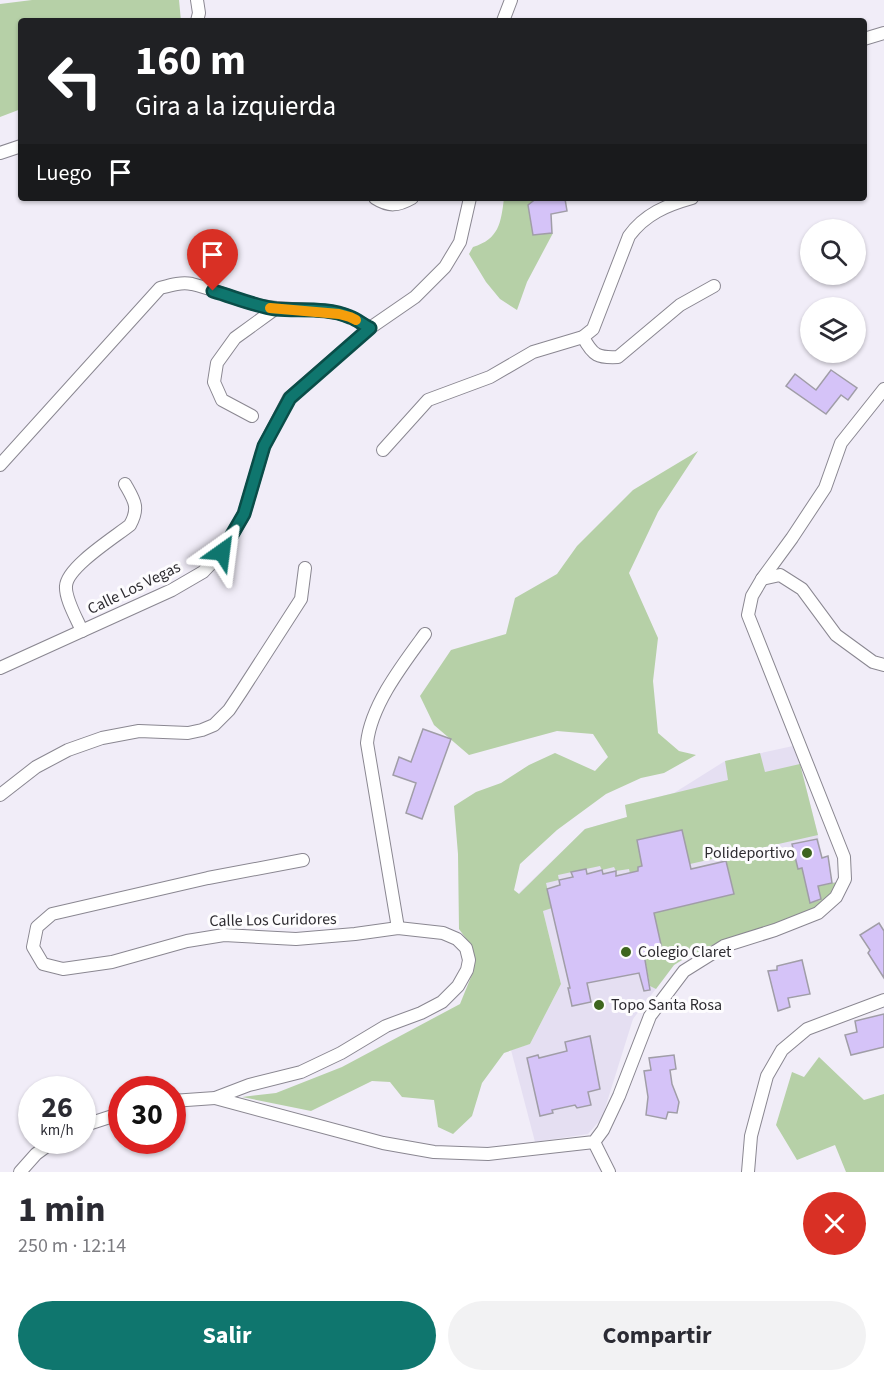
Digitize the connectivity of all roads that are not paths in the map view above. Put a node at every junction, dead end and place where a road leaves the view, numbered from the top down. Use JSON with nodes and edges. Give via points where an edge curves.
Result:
{"nodes":[{"id":1,"x":197,"y":0,"type":"edge"},
{"id":2,"x":510,"y":0,"type":"edge"},
{"id":3,"x":198,"y":18,"type":"edge"},
{"id":4,"x":504,"y":18,"type":"edge"},
{"id":5,"x":884,"y":33,"type":"edge"},
{"id":6,"x":867,"y":38,"type":"edge"},
{"id":7,"x":18,"y":147,"type":"edge"},
{"id":8,"x":0,"y":153,"type":"edge"},
{"id":9,"x":382,"y":201,"type":"edge"},
{"id":10,"x":407,"y":201,"type":"edge"},
{"id":11,"x":469,"y":201,"type":"edge"},
{"id":12,"x":683,"y":201,"type":"edge"},
{"id":13,"x":714,"y":286,"type":"dead end"},
{"id":14,"x":275,"y":309,"type":"junction"},
{"id":15,"x":370,"y":328,"type":"junction"},
{"id":16,"x":583,"y":337,"type":"junction"},
{"id":17,"x":884,"y":389,"type":"edge"},
{"id":18,"x":252,"y":416,"type":"dead end"},
{"id":19,"x":383,"y":450,"type":"dead end"},
{"id":20,"x":0,"y":465,"type":"edge"},
{"id":21,"x":125,"y":484,"type":"dead end"},
{"id":22,"x":305,"y":568,"type":"dead end"},
{"id":23,"x":762,"y":579,"type":"junction"},
{"id":24,"x":82,"y":631,"type":"junction"},
{"id":25,"x":425,"y":633,"type":"dead end"},
{"id":26,"x":884,"y":665,"type":"edge"},
{"id":27,"x":0,"y":668,"type":"edge"},
{"id":28,"x":0,"y":795,"type":"edge"},
{"id":29,"x":303,"y":860,"type":"dead end"},
{"id":30,"x":398,"y":928,"type":"junction"},
{"id":31,"x":884,"y":1000,"type":"edge"},
{"id":32,"x":216,"y":1098,"type":"junction"},
{"id":33,"x":186,"y":1100,"type":"edge"},
{"id":34,"x":594,"y":1142,"type":"junction"},
{"id":35,"x":36,"y":1154,"type":"edge"},
{"id":36,"x":20,"y":1172,"type":"edge"},
{"id":37,"x":609,"y":1172,"type":"edge"},
{"id":38,"x":748,"y":1172,"type":"edge"}],
"edges":[{"from":1,"to":3,"type":"street"},
{"from":2,"to":4,"type":"street"},
{"from":5,"to":6,"type":"street"},
{"from":7,"to":8,"type":"street"},
{"from":9,"to":10,"type":"street","via":[[391,205]]},
{"from":11,"to":15,"type":"street","name":"Calle Los Vegas","via":[[460,242],[445,267],[415,297]]},
{"from":12,"to":16,"type":"street","via":[[659,209],[634,229],[593,329]]},
{"from":13,"to":16,"type":"street","via":[[680,305],[618,357],[597,356]]},
{"from":14,"to":15,"type":"street","via":[[339,314]]},
{"from":14,"to":18,"type":"street","via":[[234,338],[217,363],[214,382],[222,400]]},
{"from":14,"to":20,"type":"street","via":[[191,284],[175,283],[160,288]]},
{"from":15,"to":24,"type":"street","name":"Calle Los Vegas","via":[[290,398],[264,446],[244,514],[222,552],[203,572]]},
{"from":16,"to":19,"type":"street","via":[[533,352],[490,377],[428,400]]},
{"from":17,"to":23,"type":"street","via":[[841,443],[825,488]]},
{"from":21,"to":24,"type":"street","via":[[135,503],[130,525],[76,566],[66,586]]},
{"from":22,"to":28,"type":"street","via":[[301,599],[229,710],[214,725],[188,733],[139,731],[102,738],[36,767]]},
{"from":23,"to":26,"type":"street","via":[[780,575],[802,589],[836,635],[873,662]]},
{"from":23,"to":34,"type":"street","via":[[752,596],[748,615],[844,858],[845,879],[836,897],[818,913],[723,946],[684,971],[650,1016],[619,1096]]},
{"from":24,"to":27,"type":"street","name":"Calle Los Vegas"},
{"from":25,"to":30,"type":"street","via":[[391,681],[371,722],[366,743]]},
{"from":29,"to":30,"type":"street","name":"Calle Los Curidores","via":[[52,914],[36,927],[33,947],[43,964],[63,969],[112,963],[187,941],[224,935],[296,939]]},
{"from":30,"to":32,"type":"street","name":"Calle Los Curidores","via":[[443,933],[466,948],[467,970],[442,1002],[386,1026],[301,1072]]},
{"from":31,"to":38,"type":"street","via":[[807,1029],[782,1050],[767,1076],[751,1136]]},
{"from":32,"to":33,"type":"street","name":"Calle Los Curidores"},
{"from":32,"to":34,"type":"street","via":[[383,1143],[434,1152],[488,1154]]},
{"from":34,"to":37,"type":"street"},
{"from":35,"to":36,"type":"street"}]}
